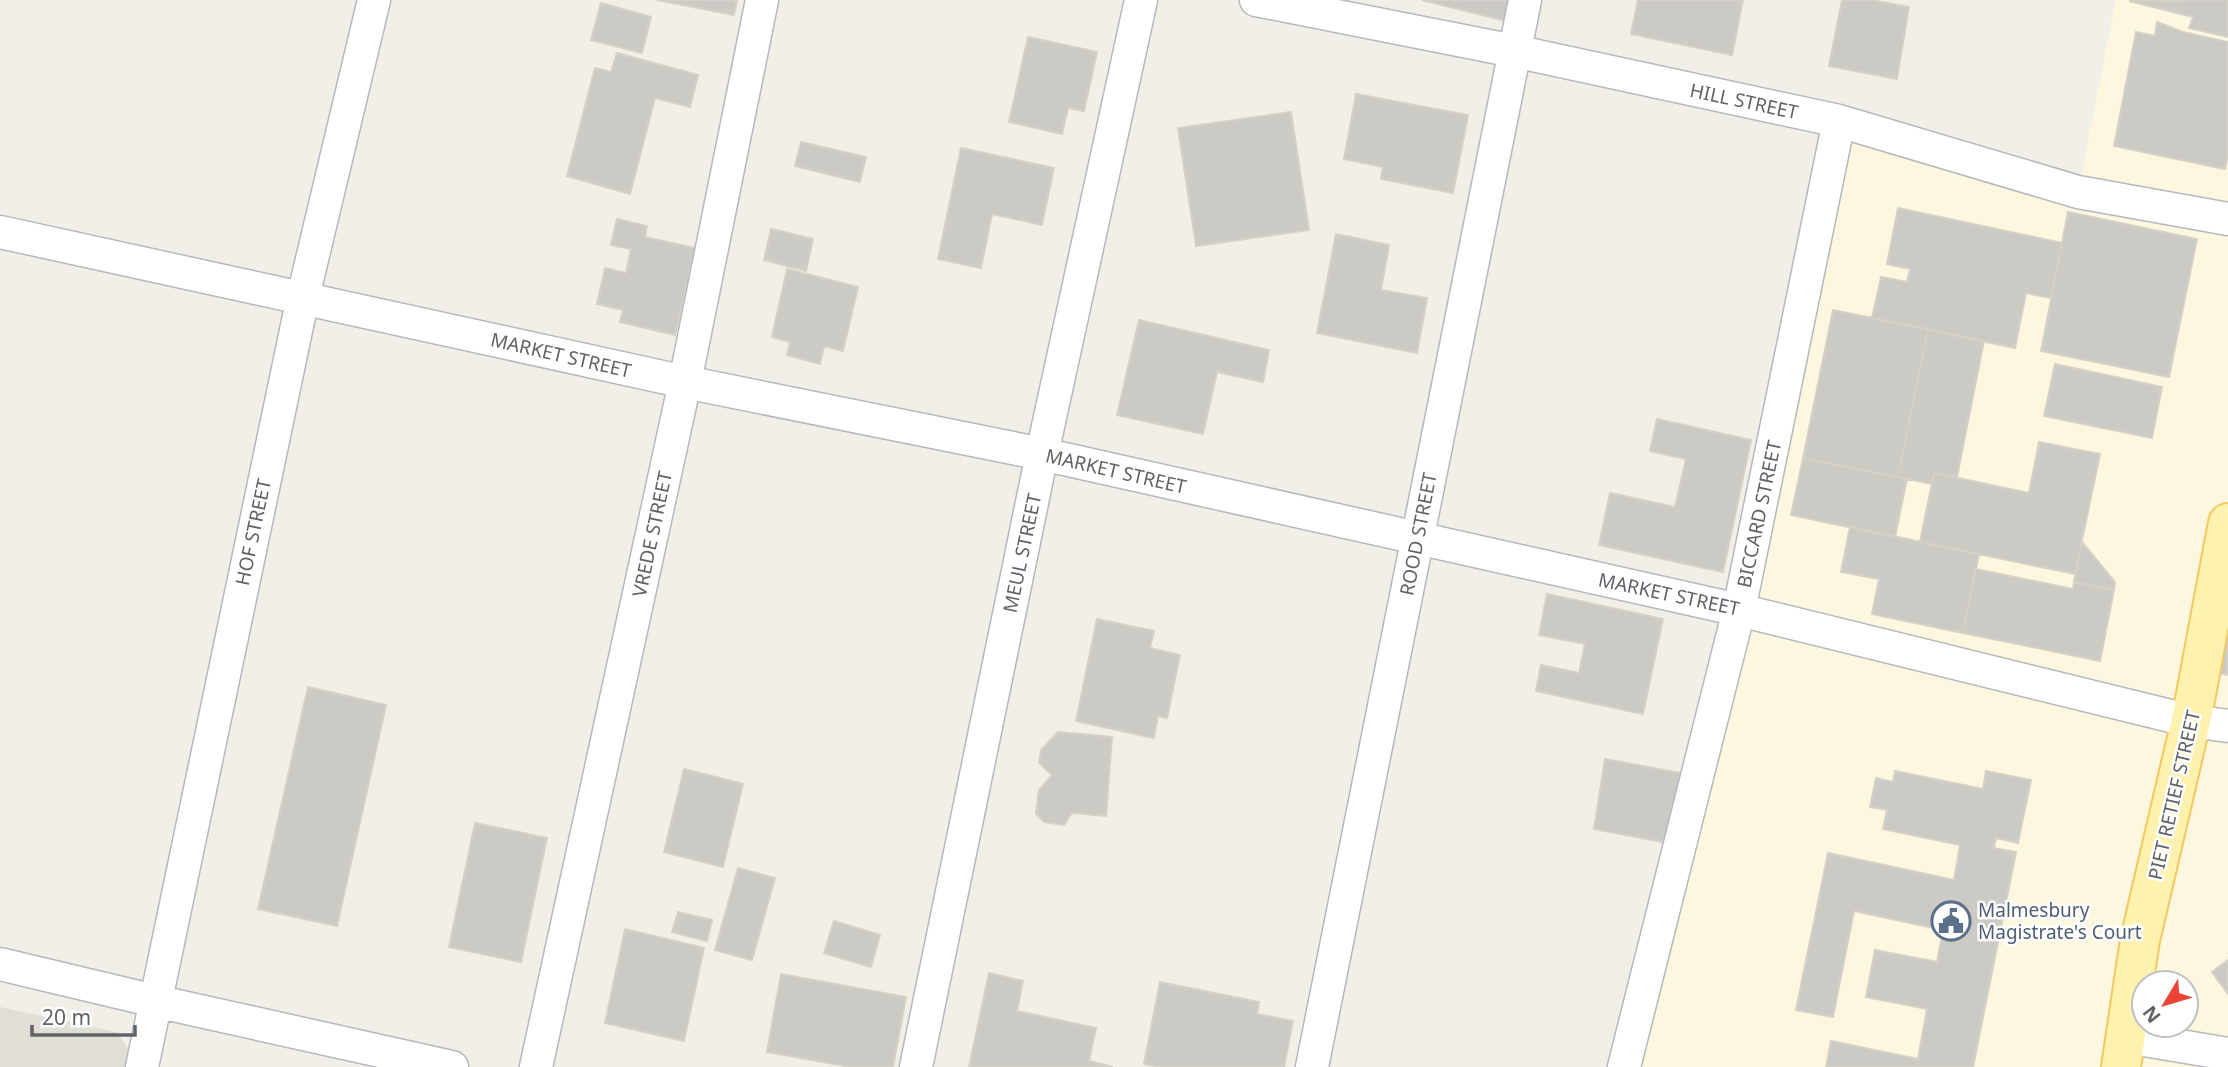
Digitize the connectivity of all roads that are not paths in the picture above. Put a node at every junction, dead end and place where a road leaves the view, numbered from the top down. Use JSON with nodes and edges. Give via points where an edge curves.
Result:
{"nodes":[{"id":1,"x":374,"y":0,"type":"edge"},
{"id":2,"x":762,"y":0,"type":"edge"},
{"id":3,"x":1141,"y":0,"type":"edge"},
{"id":4,"x":1256,"y":0,"type":"edge"},
{"id":5,"x":1525,"y":0,"type":"edge"},
{"id":6,"x":1514,"y":51,"type":"junction"},
{"id":7,"x":1839,"y":121,"type":"junction"},
{"id":8,"x":2228,"y":219,"type":"edge"},
{"id":9,"x":0,"y":232,"type":"edge"},
{"id":10,"x":303,"y":297,"type":"junction"},
{"id":11,"x":685,"y":382,"type":"junction"},
{"id":12,"x":1042,"y":454,"type":"junction"},
{"id":13,"x":2228,"y":523,"type":"edge"},
{"id":14,"x":1417,"y":539,"type":"junction"},
{"id":15,"x":1739,"y":610,"type":"junction"},
{"id":16,"x":2210,"y":723,"type":"edge"},
{"id":17,"x":0,"y":964,"type":"edge"},
{"id":18,"x":155,"y":1001,"type":"junction"},
{"id":19,"x":2124,"y":1052,"type":"edge"},
{"id":20,"x":2228,"y":1054,"type":"edge"},
{"id":21,"x":142,"y":1067,"type":"edge"},
{"id":22,"x":452,"y":1067,"type":"edge"},
{"id":23,"x":536,"y":1067,"type":"edge"},
{"id":24,"x":916,"y":1067,"type":"edge"},
{"id":25,"x":1312,"y":1067,"type":"edge"},
{"id":26,"x":1625,"y":1067,"type":"edge"}],
"edges":[{"from":1,"to":10,"type":"street","name":"HOF STREET"},
{"from":2,"to":11,"type":"street","name":"VREDE STREET"},
{"from":3,"to":12,"type":"street","name":"MEUL STREET"},
{"from":4,"to":6,"type":"street","name":"HILL STREET"},
{"from":5,"to":6,"type":"street","name":"ROOD STREET"},
{"from":6,"to":7,"type":"street","name":"HILL STREET"},
{"from":6,"to":14,"type":"street","name":"ROOD STREET"},
{"from":7,"to":8,"type":"street","name":"HILL STREET","via":[[2078,192]]},
{"from":7,"to":15,"type":"street","name":"BICCARD STREET"},
{"from":9,"to":10,"type":"street","name":"MARKET STREET"},
{"from":10,"to":11,"type":"street","name":"MARKET STREET"},
{"from":10,"to":18,"type":"street","name":"HOF STREET"},
{"from":11,"to":12,"type":"street","name":"MARKET STREET"},
{"from":11,"to":23,"type":"street","name":"VREDE STREET"},
{"from":12,"to":14,"type":"street","name":"MARKET STREET"},
{"from":12,"to":24,"type":"street","name":"MEUL STREET"},
{"from":13,"to":16,"type":"main road","name":"PIET RETIEF STREET"},
{"from":14,"to":15,"type":"street","name":"MARKET STREET"},
{"from":14,"to":25,"type":"street","name":"ROOD STREET"},
{"from":15,"to":16,"type":"street","name":"MARKET STREET"},
{"from":15,"to":26,"type":"street","name":"BICCARD STREET"},
{"from":16,"to":19,"type":"main road","name":"PIET RETIEF STREET","via":[[2140,940]]},
{"from":17,"to":18,"type":"street"},
{"from":18,"to":21,"type":"street","name":"HOF STREET"},
{"from":18,"to":22,"type":"street"},
{"from":19,"to":20,"type":"street"}]}
